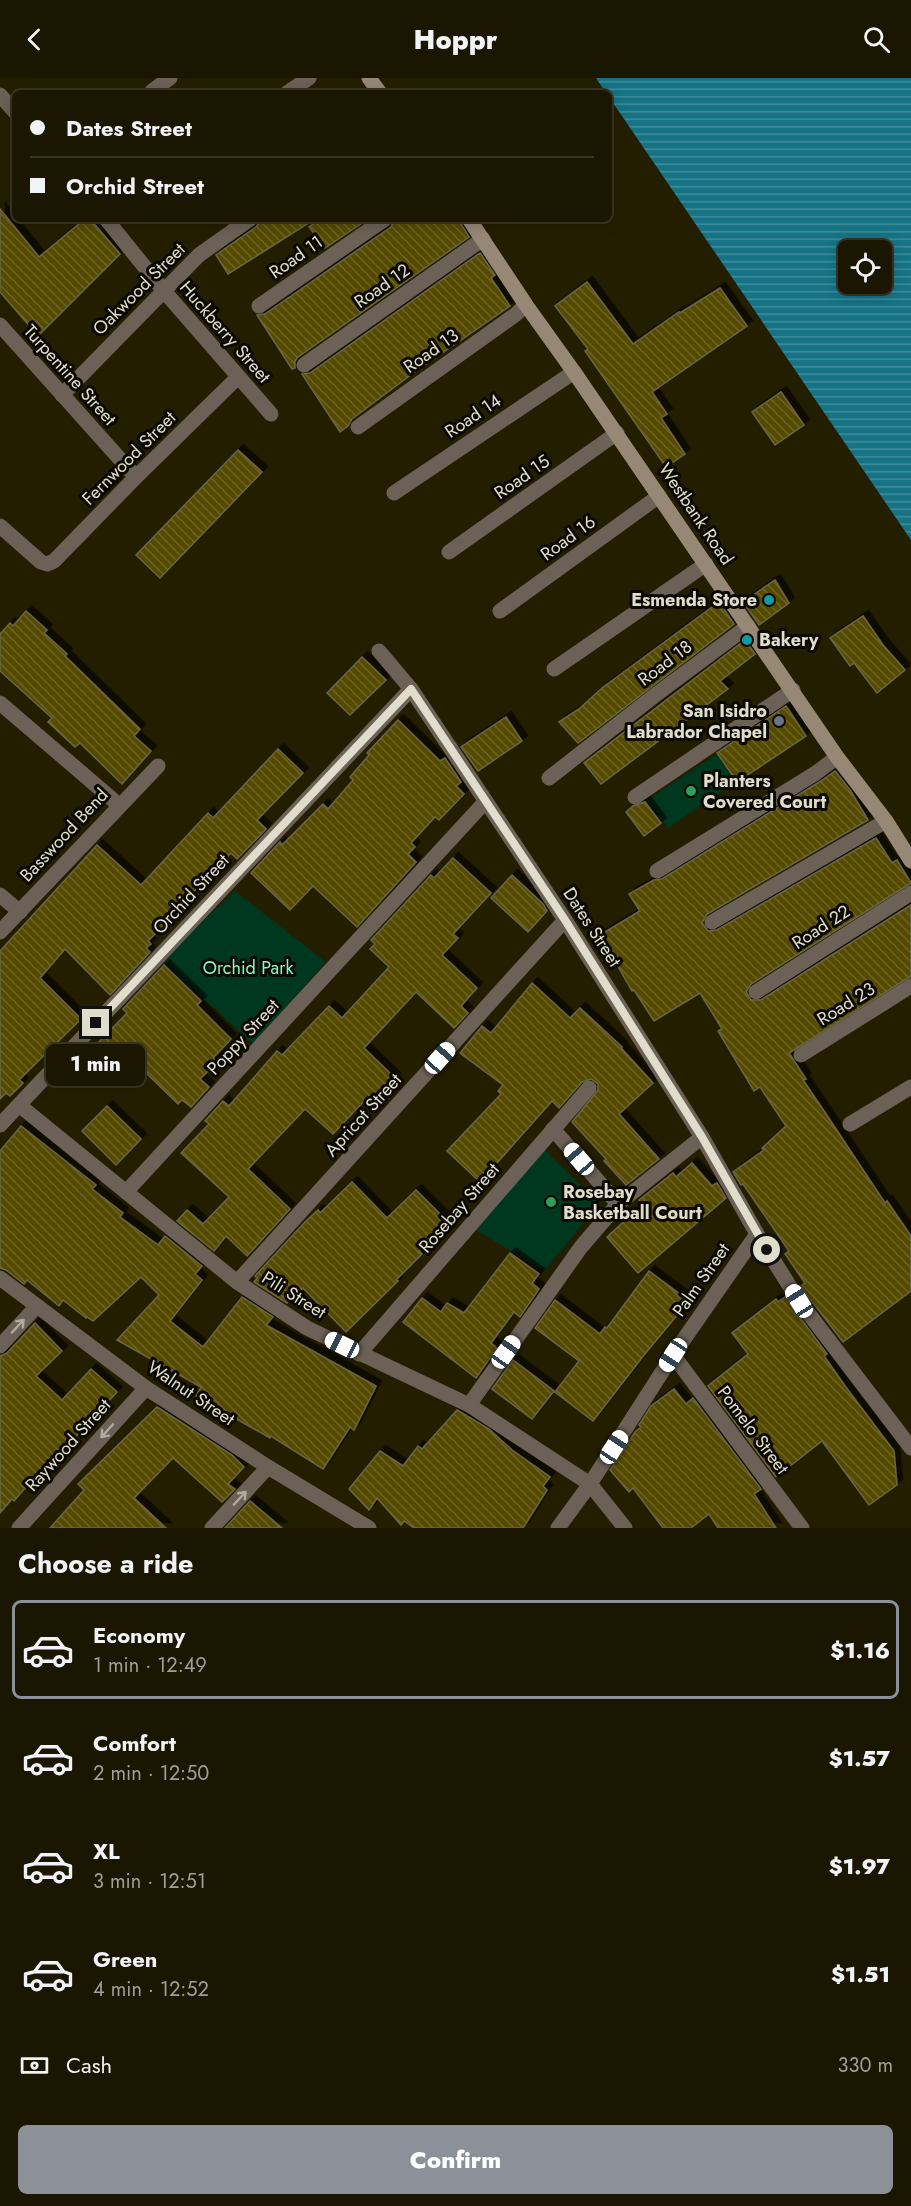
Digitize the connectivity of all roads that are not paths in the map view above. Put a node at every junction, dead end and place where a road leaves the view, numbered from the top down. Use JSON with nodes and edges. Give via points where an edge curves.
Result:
{"nodes":[{"id":1,"x":170,"y":78,"type":"edge"},
{"id":2,"x":309,"y":78,"type":"edge"},
{"id":3,"x":153,"y":90,"type":"edge"},
{"id":4,"x":291,"y":90,"type":"edge"},
{"id":5,"x":0,"y":95,"type":"edge"},
{"id":6,"x":12,"y":109,"type":"edge"},
{"id":7,"x":108,"y":222,"type":"edge"},
{"id":8,"x":246,"y":222,"type":"edge"},
{"id":9,"x":381,"y":222,"type":"edge"},
{"id":10,"x":471,"y":222,"type":"edge"},
{"id":11,"x":483,"y":239,"type":"junction"},
{"id":12,"x":164,"y":291,"type":"junction"},
{"id":13,"x":526,"y":305,"type":"junction"},
{"id":14,"x":259,"y":306,"type":"dead end"},
{"id":15,"x":0,"y":325,"type":"edge"},
{"id":16,"x":304,"y":365,"type":"dead end"},
{"id":17,"x":574,"y":372,"type":"junction"},
{"id":18,"x":238,"y":377,"type":"junction"},
{"id":19,"x":62,"y":395,"type":"junction"},
{"id":20,"x":271,"y":414,"type":"dead end"},
{"id":21,"x":358,"y":427,"type":"dead end"},
{"id":22,"x":617,"y":433,"type":"junction"},
{"id":23,"x":136,"y":477,"type":"junction"},
{"id":24,"x":394,"y":493,"type":"dead end"},
{"id":25,"x":659,"y":496,"type":"junction"},
{"id":26,"x":0,"y":525,"type":"edge"},
{"id":27,"x":449,"y":552,"type":"dead end"},
{"id":28,"x":706,"y":564,"type":"junction"},
{"id":29,"x":500,"y":611,"type":"dead end"},
{"id":30,"x":748,"y":626,"type":"junction"},
{"id":31,"x":379,"y":651,"type":"dead end"},
{"id":32,"x":554,"y":669,"type":"dead end"},
{"id":33,"x":411,"y":689,"type":"junction"},
{"id":34,"x":793,"y":690,"type":"junction"},
{"id":35,"x":0,"y":703,"type":"edge"},
{"id":36,"x":837,"y":757,"type":"junction"},
{"id":37,"x":158,"y":766,"type":"dead end"},
{"id":38,"x":549,"y":778,"type":"dead end"},
{"id":39,"x":635,"y":797,"type":"dead end"},
{"id":40,"x":485,"y":802,"type":"junction"},
{"id":41,"x":119,"y":805,"type":"junction"},
{"id":42,"x":886,"y":821,"type":"junction"},
{"id":43,"x":911,"y":861,"type":"edge"},
{"id":44,"x":657,"y":871,"type":"dead end"},
{"id":45,"x":909,"y":894,"type":"edge"},
{"id":46,"x":0,"y":895,"type":"edge"},
{"id":47,"x":20,"y":912,"type":"junction"},
{"id":48,"x":565,"y":920,"type":"junction"},
{"id":49,"x":712,"y":922,"type":"dead end"},
{"id":50,"x":0,"y":932,"type":"edge"},
{"id":51,"x":911,"y":986,"type":"edge"},
{"id":52,"x":756,"y":992,"type":"dead end"},
{"id":53,"x":801,"y":1055,"type":"dead end"},
{"id":54,"x":911,"y":1087,"type":"edge"},
{"id":55,"x":589,"y":1088,"type":"dead end"},
{"id":56,"x":19,"y":1105,"type":"junction"},
{"id":57,"x":850,"y":1124,"type":"dead end"},
{"id":58,"x":0,"y":1125,"type":"edge"},
{"id":59,"x":553,"y":1128,"type":"junction"},
{"id":60,"x":702,"y":1137,"type":"junction"},
{"id":61,"x":126,"y":1192,"type":"junction"},
{"id":62,"x":618,"y":1204,"type":"junction"},
{"id":63,"x":757,"y":1234,"type":"junction"},
{"id":64,"x":0,"y":1278,"type":"edge"},
{"id":65,"x":237,"y":1282,"type":"junction"},
{"id":66,"x":37,"y":1306,"type":"junction"},
{"id":67,"x":0,"y":1346,"type":"edge"},
{"id":68,"x":359,"y":1354,"type":"junction"},
{"id":69,"x":673,"y":1355,"type":"junction"},
{"id":70,"x":146,"y":1388,"type":"junction"},
{"id":71,"x":469,"y":1405,"type":"junction"},
{"id":72,"x":911,"y":1448,"type":"edge"},
{"id":73,"x":268,"y":1467,"type":"junction"},
{"id":74,"x":590,"y":1484,"type":"junction"},
{"id":75,"x":19,"y":1528,"type":"edge"},
{"id":76,"x":212,"y":1528,"type":"edge"},
{"id":77,"x":369,"y":1528,"type":"edge"},
{"id":78,"x":558,"y":1528,"type":"edge"},
{"id":79,"x":625,"y":1528,"type":"edge"},
{"id":80,"x":802,"y":1528,"type":"edge"}],
"edges":[{"from":1,"to":3,"type":"street"},
{"from":2,"to":4,"type":"street"},
{"from":5,"to":6,"type":"street"},
{"from":7,"to":12,"type":"street","name":"Huckberry Street"},
{"from":8,"to":12,"type":"street","name":"Oakwood Street","via":[[199,255]]},
{"from":9,"to":14,"type":"street","name":"Road 11"},
{"from":10,"to":11,"type":"street","name":"Westbank Road"},
{"from":11,"to":13,"type":"street","name":"Westbank Road"},
{"from":11,"to":16,"type":"street","name":"Road 12"},
{"from":12,"to":18,"type":"street","name":"Huckberry Street"},
{"from":12,"to":19,"type":"street","name":"Oakwood Street"},
{"from":13,"to":17,"type":"street","name":"Westbank Road"},
{"from":13,"to":21,"type":"street","name":"Road 13"},
{"from":15,"to":19,"type":"street","name":"Turpentine Street"},
{"from":17,"to":22,"type":"street","name":"Westbank Road"},
{"from":17,"to":24,"type":"street","name":"Road 14"},
{"from":18,"to":20,"type":"street","name":"Huckberry Street"},
{"from":18,"to":23,"type":"street","name":"Fernwood Street"},
{"from":19,"to":23,"type":"street","name":"Turpentine Street"},
{"from":22,"to":25,"type":"street","name":"Westbank Road"},
{"from":22,"to":27,"type":"street","name":"Road 15"},
{"from":23,"to":26,"type":"street","name":"Fernwood Street","via":[[47,564]]},
{"from":25,"to":28,"type":"street","name":"Westbank Road"},
{"from":25,"to":29,"type":"street","name":"Road 16"},
{"from":28,"to":30,"type":"street","name":"Westbank Road"},
{"from":28,"to":32,"type":"street"},
{"from":30,"to":34,"type":"street","name":"Westbank Road"},
{"from":30,"to":38,"type":"street","name":"Road 18"},
{"from":31,"to":33,"type":"street","name":"Dates Street"},
{"from":33,"to":40,"type":"street","name":"Dates Street"},
{"from":33,"to":56,"type":"street","name":"Orchid Street"},
{"from":34,"to":36,"type":"street","name":"Westbank Road"},
{"from":34,"to":39,"type":"street"},
{"from":35,"to":41,"type":"street"},
{"from":36,"to":42,"type":"street","name":"Westbank Road"},
{"from":36,"to":44,"type":"street"},
{"from":37,"to":41,"type":"street","name":"Basswood Bend"},
{"from":40,"to":48,"type":"street","name":"Dates Street"},
{"from":40,"to":61,"type":"street","name":"Poppy Street"},
{"from":41,"to":47,"type":"street","name":"Basswood Bend"},
{"from":42,"to":43,"type":"street","name":"Westbank Road"},
{"from":42,"to":49,"type":"street"},
{"from":45,"to":52,"type":"street","name":"Road 22"},
{"from":46,"to":47,"type":"street"},
{"from":47,"to":50,"type":"street","name":"Basswood Bend"},
{"from":48,"to":60,"type":"street","name":"Dates Street"},
{"from":48,"to":65,"type":"street","name":"Apricot Street"},
{"from":51,"to":53,"type":"street","name":"Road 23"},
{"from":54,"to":57,"type":"street"},
{"from":55,"to":59,"type":"street","name":"Rosebay Street"},
{"from":56,"to":58,"type":"street","name":"Orchid Street"},
{"from":56,"to":61,"type":"street","name":"Pili Street"},
{"from":59,"to":62,"type":"street"},
{"from":59,"to":68,"type":"street","name":"Rosebay Street"},
{"from":60,"to":62,"type":"street"},
{"from":60,"to":63,"type":"street","name":"Dates Street"},
{"from":61,"to":65,"type":"street","name":"Pili Street"},
{"from":62,"to":71,"type":"street","via":[[581,1247]]},
{"from":63,"to":69,"type":"street","name":"Palm Street"},
{"from":63,"to":72,"type":"street","name":"Dates Street","via":[[799,1301]]},
{"from":64,"to":66,"type":"street","name":"Walnut Street"},
{"from":65,"to":68,"type":"street","name":"Pili Street","via":[[307,1328]]},
{"from":67,"to":66,"type":"street","one_way":true},
{"from":66,"to":70,"type":"street","name":"Walnut Street"},
{"from":68,"to":71,"type":"street","name":"Pili Street"},
{"from":69,"to":74,"type":"street","name":"Palm Street"},
{"from":69,"to":80,"type":"street","name":"Pomelo Street"},
{"from":70,"to":73,"type":"street","name":"Walnut Street"},
{"from":70,"to":75,"type":"street","name":"Raywood Street","one_way":true},
{"from":71,"to":74,"type":"street","name":"Pili Street"},
{"from":76,"to":73,"type":"street","one_way":true},
{"from":73,"to":77,"type":"street","name":"Walnut Street"},
{"from":74,"to":78,"type":"street","name":"Palm Street"},
{"from":74,"to":79,"type":"street","name":"Pili Street"}]}
